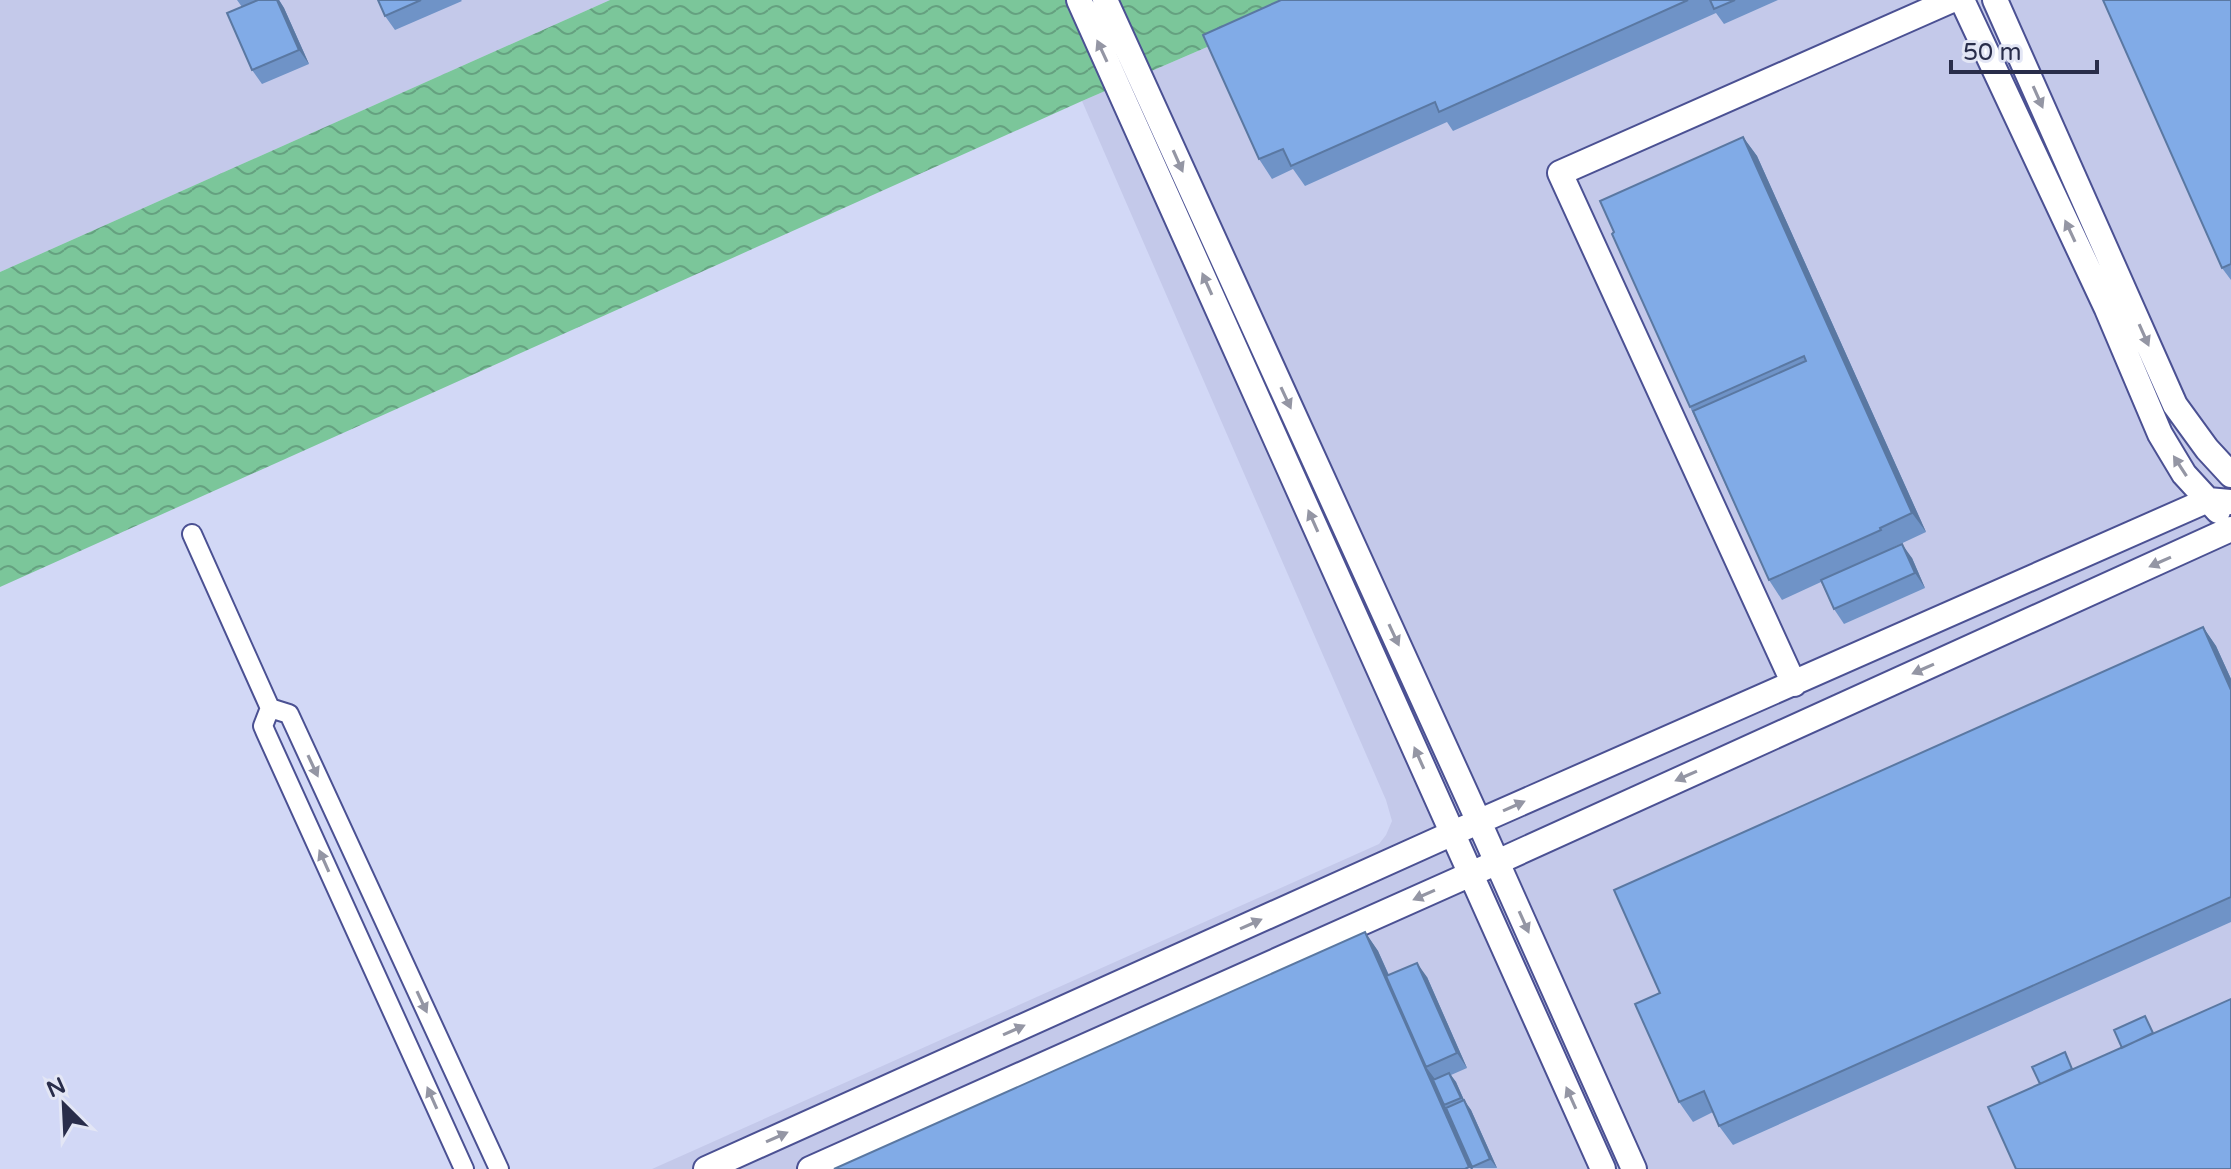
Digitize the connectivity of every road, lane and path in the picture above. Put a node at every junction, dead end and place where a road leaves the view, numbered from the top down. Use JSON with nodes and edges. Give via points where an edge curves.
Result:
{"nodes":[{"id":1,"x":1079,"y":0,"type":"edge"},
{"id":2,"x":1105,"y":0,"type":"edge"},
{"id":3,"x":1952,"y":0,"type":"edge"},
{"id":4,"x":1962,"y":0,"type":"edge"},
{"id":5,"x":1995,"y":0,"type":"edge"},
{"id":6,"x":1136,"y":96,"type":"junction"},
{"id":7,"x":2231,"y":475,"type":"edge"},
{"id":8,"x":2220,"y":501,"type":"edge"},
{"id":9,"x":2231,"y":527,"type":"edge"},
{"id":10,"x":192,"y":534,"type":"dead end"},
{"id":11,"x":1794,"y":684,"type":"junction"},
{"id":12,"x":270,"y":708,"type":"junction"},
{"id":13,"x":1479,"y":822,"type":"junction"},
{"id":14,"x":1453,"y":833,"type":"junction"},
{"id":15,"x":1497,"y":861,"type":"junction"},
{"id":16,"x":1471,"y":874,"type":"junction"},
{"id":17,"x":464,"y":1169,"type":"edge"},
{"id":18,"x":499,"y":1169,"type":"edge"},
{"id":19,"x":706,"y":1169,"type":"edge"},
{"id":20,"x":810,"y":1169,"type":"edge"},
{"id":21,"x":1603,"y":1169,"type":"edge"},
{"id":22,"x":1634,"y":1169,"type":"edge"}],
"edges":[{"from":6,"to":1,"type":"street","one_way":true},
{"from":2,"to":6,"type":"street"},
{"from":3,"to":11,"type":"street","via":[[1560,173]]},
{"from":8,"to":4,"type":"street","one_way":true,"via":[[2184,474],[2160,434]]},
{"from":5,"to":7,"type":"street","one_way":true,"via":[[2175,405]]},
{"from":6,"to":13,"type":"street","one_way":true},
{"from":14,"to":6,"type":"street","one_way":true},
{"from":8,"to":9,"type":"street"},
{"from":8,"to":11,"type":"street"},
{"from":9,"to":15,"type":"street","one_way":true},
{"from":10,"to":12,"type":"street"},
{"from":13,"to":11,"type":"street","one_way":true},
{"from":17,"to":12,"type":"street","one_way":true,"via":[[263,726]]},
{"from":12,"to":18,"type":"street","one_way":true,"via":[[289,714]]},
{"from":13,"to":14,"type":"street"},
{"from":13,"to":15,"type":"street"},
{"from":14,"to":16,"type":"street"},
{"from":19,"to":14,"type":"street","one_way":true},
{"from":15,"to":16,"type":"street"},
{"from":15,"to":22,"type":"street","one_way":true},
{"from":16,"to":20,"type":"street","one_way":true},
{"from":21,"to":16,"type":"street","one_way":true}]}
